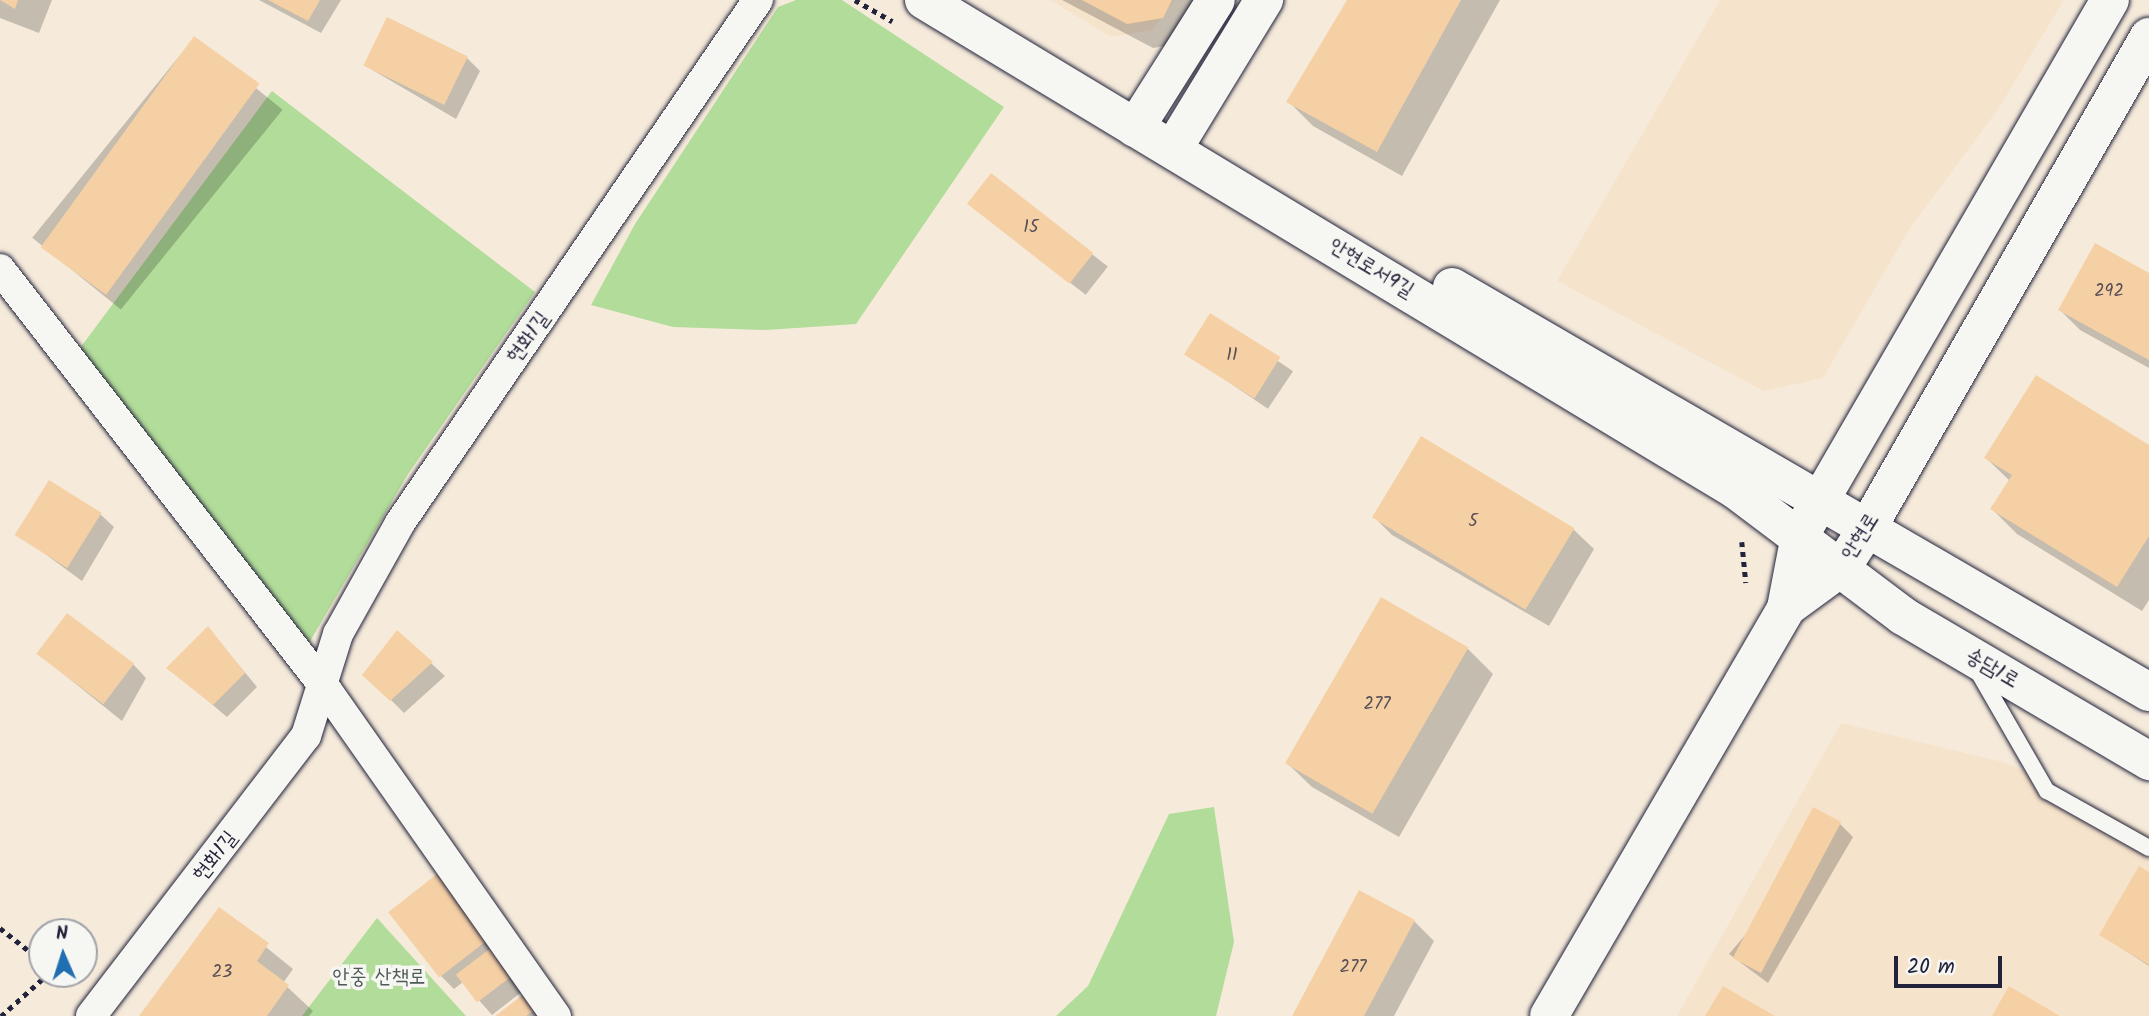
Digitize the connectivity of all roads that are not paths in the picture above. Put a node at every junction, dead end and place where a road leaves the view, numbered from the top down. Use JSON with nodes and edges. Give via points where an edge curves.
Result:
{"nodes":[{"id":1,"x":758,"y":0,"type":"edge"},
{"id":2,"x":924,"y":0,"type":"edge"},
{"id":3,"x":963,"y":0,"type":"edge"},
{"id":4,"x":1216,"y":0,"type":"edge"},
{"id":5,"x":1264,"y":0,"type":"edge"},
{"id":6,"x":2110,"y":0,"type":"edge"},
{"id":7,"x":2149,"y":37,"type":"edge"},
{"id":8,"x":1142,"y":119,"type":"junction"},
{"id":9,"x":1179,"y":139,"type":"junction"},
{"id":10,"x":0,"y":269,"type":"edge"},
{"id":11,"x":1820,"y":500,"type":"junction"},
{"id":12,"x":1868,"y":527,"type":"junction"},
{"id":13,"x":1800,"y":535,"type":"junction"},
{"id":14,"x":1842,"y":567,"type":"junction"},
{"id":15,"x":1786,"y":608,"type":"junction"},
{"id":16,"x":1969,"y":656,"type":"junction"},
{"id":17,"x":326,"y":689,"type":"junction"},
{"id":18,"x":2149,"y":692,"type":"edge"},
{"id":19,"x":2149,"y":761,"type":"edge"},
{"id":20,"x":2149,"y":848,"type":"edge"},
{"id":21,"x":91,"y":1016,"type":"edge"},
{"id":22,"x":556,"y":1016,"type":"edge"},
{"id":23,"x":1549,"y":1016,"type":"edge"}],
"edges":[{"from":1,"to":17,"type":"street","name":"현화1길","via":[[400,523],[338,634]]},
{"from":2,"to":8,"type":"main road"},
{"from":3,"to":8,"type":"main road"},
{"from":4,"to":8,"type":"main road"},
{"from":5,"to":9,"type":"main road"},
{"from":6,"to":11,"type":"main road"},
{"from":7,"to":12,"type":"main road","name":"안현로"},
{"from":8,"to":9,"type":"main road"},
{"from":9,"to":11,"type":"main road"},
{"from":9,"to":13,"type":"main road","name":"안현로서9길","via":[[1736,490]]},
{"from":10,"to":17,"type":"street"},
{"from":11,"to":12,"type":"main road"},
{"from":11,"to":13,"type":"main road"},
{"from":11,"to":14,"type":"main road"},
{"from":12,"to":14,"type":"main road","name":"안현로"},
{"from":12,"to":18,"type":"main road"},
{"from":13,"to":14,"type":"main road","name":"송담1로"},
{"from":13,"to":15,"type":"main road"},
{"from":14,"to":15,"type":"main road","name":"안현로"},
{"from":14,"to":16,"type":"main road","name":"송담1로","via":[[1903,616]]},
{"from":15,"to":23,"type":"main road","name":"안현로"},
{"from":16,"to":19,"type":"main road","name":"송담1로"},
{"from":16,"to":20,"type":"lane","via":[[2047,791]]},
{"from":17,"to":21,"type":"street","name":"현화1길","via":[[306,736]]},
{"from":17,"to":22,"type":"street"}]}
